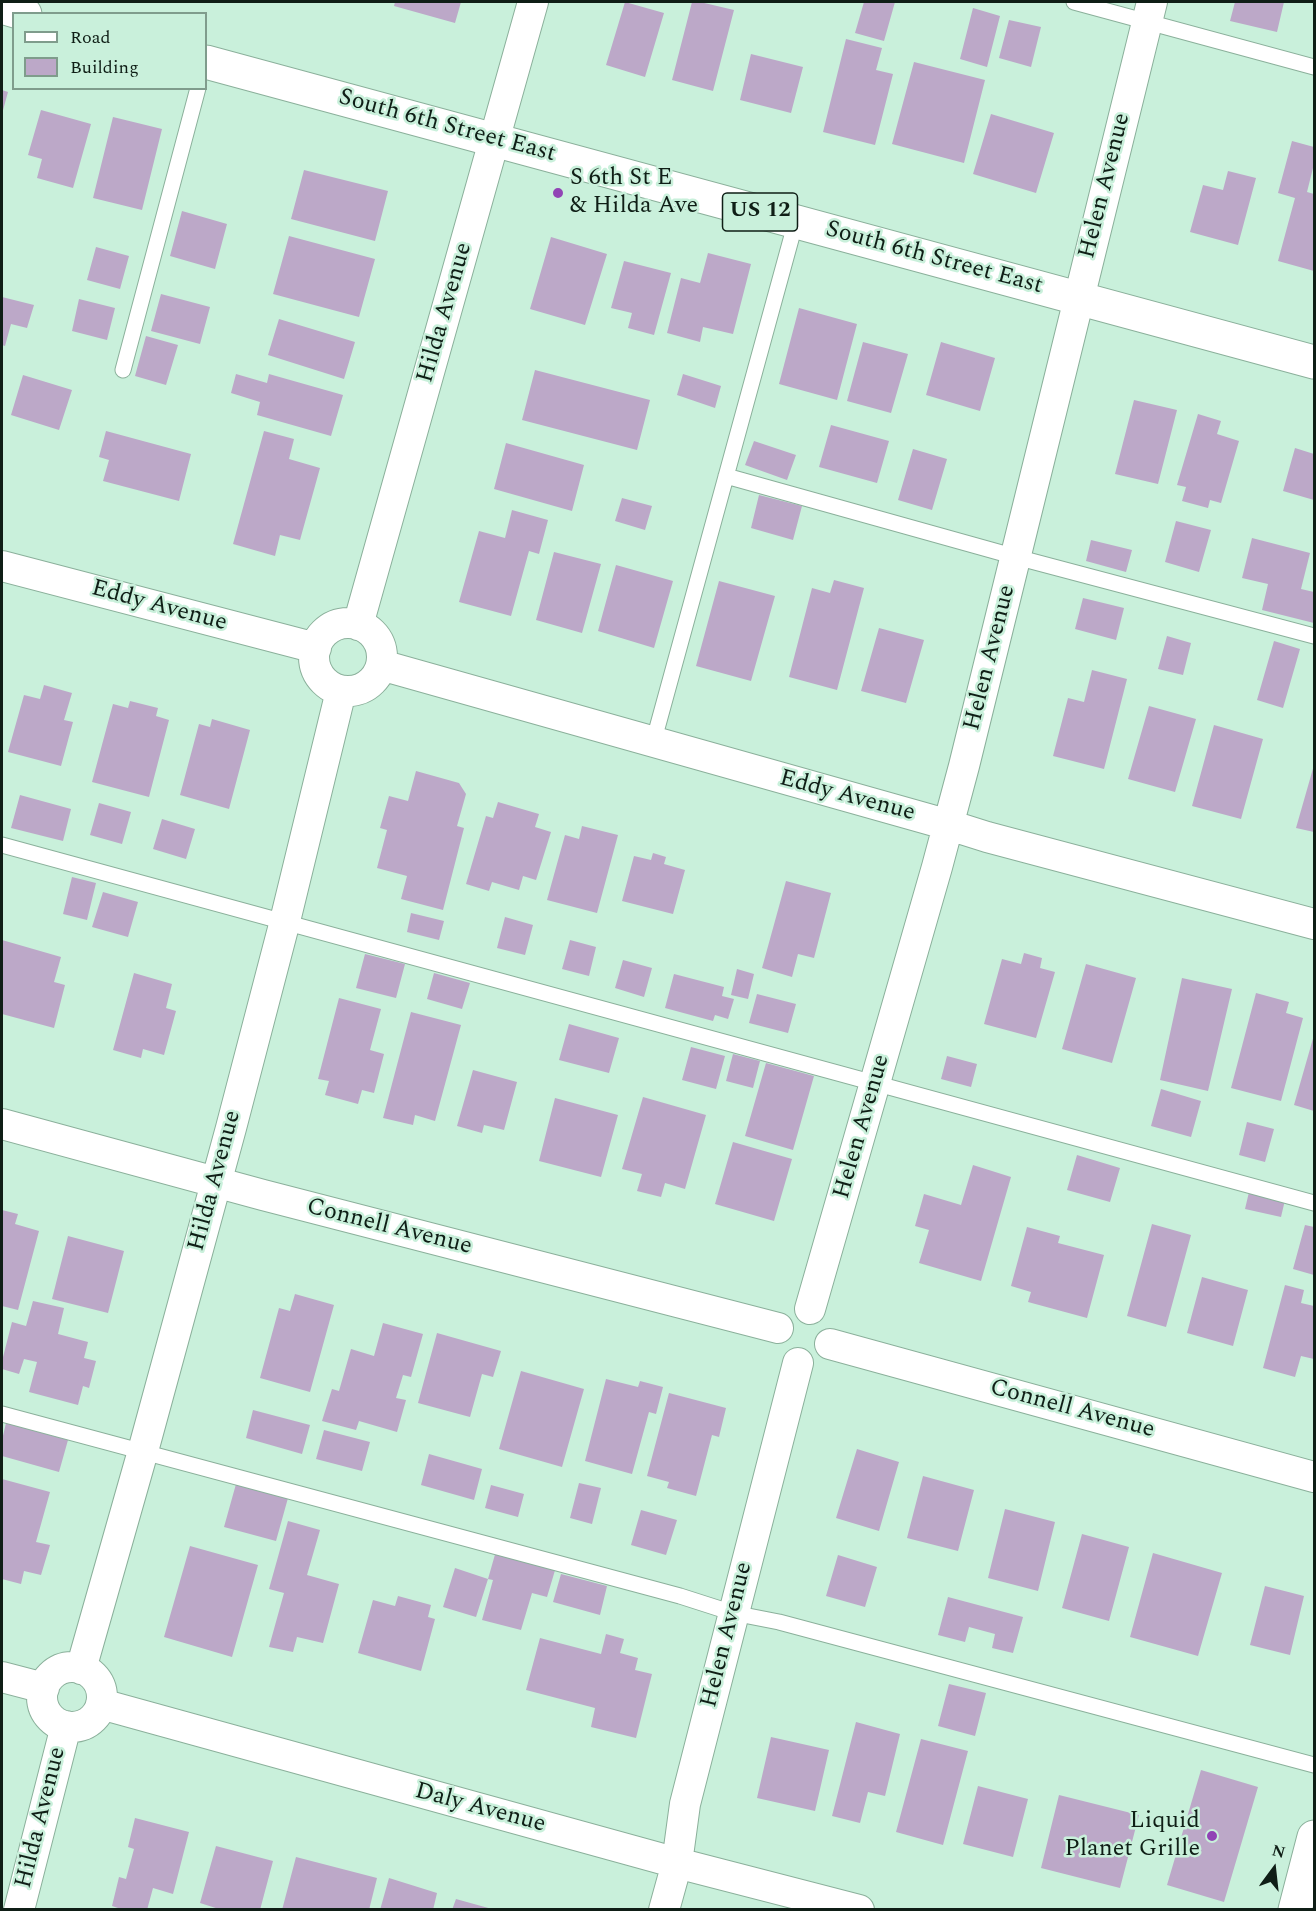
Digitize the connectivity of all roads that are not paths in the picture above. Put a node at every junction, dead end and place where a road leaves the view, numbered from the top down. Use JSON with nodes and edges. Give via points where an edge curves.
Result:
{"nodes":[{"id":1,"x":533,"y":2,"type":"edge"},
{"id":2,"x":1074,"y":2,"type":"edge"},
{"id":3,"x":2,"y":7,"type":"edge"},
{"id":4,"x":1149,"y":11,"type":"edge"},
{"id":5,"x":18,"y":12,"type":"edge"},
{"id":6,"x":207,"y":62,"type":"edge"},
{"id":7,"x":1314,"y":67,"type":"edge"},
{"id":8,"x":197,"y":90,"type":"edge"},
{"id":9,"x":494,"y":140,"type":"junction"},
{"id":10,"x":796,"y":222,"type":"junction"},
{"id":11,"x":1078,"y":298,"type":"junction"},
{"id":12,"x":1314,"y":362,"type":"edge"},
{"id":13,"x":123,"y":370,"type":"dead end"},
{"id":14,"x":726,"y":476,"type":"junction"},
{"id":15,"x":1016,"y":556,"type":"junction"},
{"id":16,"x":2,"y":566,"type":"edge"},
{"id":17,"x":358,"y":625,"type":"junction"},
{"id":18,"x":1314,"y":636,"type":"edge"},
{"id":19,"x":316,"y":648,"type":"junction"},
{"id":20,"x":381,"y":665,"type":"junction"},
{"id":21,"x":341,"y":691,"type":"junction"},
{"id":22,"x":652,"y":743,"type":"junction"},
{"id":23,"x":949,"y":825,"type":"junction"},
{"id":24,"x":2,"y":845,"type":"edge"},
{"id":25,"x":285,"y":921,"type":"junction"},
{"id":26,"x":1314,"y":924,"type":"edge"},
{"id":27,"x":876,"y":1083,"type":"junction"},
{"id":28,"x":2,"y":1124,"type":"edge"},
{"id":29,"x":215,"y":1182,"type":"junction"},
{"id":30,"x":1314,"y":1203,"type":"edge"},
{"id":31,"x":810,"y":1309,"type":"junction"},
{"id":32,"x":778,"y":1328,"type":"junction"},
{"id":33,"x":830,"y":1344,"type":"junction"},
{"id":34,"x":798,"y":1363,"type":"junction"},
{"id":35,"x":2,"y":1414,"type":"edge"},
{"id":36,"x":143,"y":1451,"type":"junction"},
{"id":37,"x":1314,"y":1477,"type":"edge"},
{"id":38,"x":734,"y":1613,"type":"junction"},
{"id":39,"x":81,"y":1669,"type":"junction"},
{"id":40,"x":2,"y":1677,"type":"edge"},
{"id":41,"x":44,"y":1688,"type":"junction"},
{"id":42,"x":101,"y":1704,"type":"junction"},
{"id":43,"x":66,"y":1726,"type":"junction"},
{"id":44,"x":1314,"y":1765,"type":"edge"},
{"id":45,"x":1314,"y":1837,"type":"edge"},
{"id":46,"x":676,"y":1863,"type":"junction"},
{"id":47,"x":19,"y":1910,"type":"edge"},
{"id":48,"x":664,"y":1910,"type":"edge"},
{"id":49,"x":859,"y":1910,"type":"edge"},
{"id":50,"x":1295,"y":1910,"type":"edge"}],
"edges":[{"from":1,"to":9,"type":"street","name":"Hilda Avenue"},
{"from":2,"to":4,"type":"lane"},
{"from":3,"to":5,"type":"main road"},
{"from":4,"to":7,"type":"lane"},
{"from":4,"to":11,"type":"street","name":"Helen Avenue"},
{"from":6,"to":9,"type":"main road","name":"South 6th Street East","number":"US 12"},
{"from":8,"to":13,"type":"lane"},
{"from":9,"to":10,"type":"main road","name":"South 6th Street East","number":"US 12"},
{"from":9,"to":17,"type":"street","name":"Hilda Avenue"},
{"from":10,"to":11,"type":"main road","name":"South 6th Street East","number":"US 12"},
{"from":10,"to":14,"type":"lane"},
{"from":11,"to":12,"type":"main road","name":"South 6th Street East","number":"US 12"},
{"from":11,"to":15,"type":"street","name":"Helen Avenue"},
{"from":14,"to":15,"type":"lane"},
{"from":14,"to":22,"type":"lane"},
{"from":15,"to":18,"type":"lane"},
{"from":15,"to":23,"type":"street","name":"Helen Avenue"},
{"from":16,"to":19,"type":"street","name":"Eddy Avenue"},
{"from":17,"to":19,"type":"street","via":[[339,624],[328,629]]},
{"from":17,"to":20,"type":"street","via":[[377,639],[382,649]]},
{"from":19,"to":21,"type":"street","via":[[317,671],[323,681]]},
{"from":20,"to":21,"type":"street","via":[[366,687]]},
{"from":20,"to":22,"type":"street","name":"Eddy Avenue"},
{"from":21,"to":25,"type":"street","name":"Hilda Avenue"},
{"from":22,"to":23,"type":"street","name":"Eddy Avenue"},
{"from":23,"to":26,"type":"street","name":"Eddy Avenue"},
{"from":23,"to":27,"type":"street","name":"Helen Avenue"},
{"from":24,"to":25,"type":"lane"},
{"from":25,"to":27,"type":"lane"},
{"from":25,"to":29,"type":"street","name":"Hilda Avenue"},
{"from":27,"to":30,"type":"lane"},
{"from":27,"to":31,"type":"street","name":"Helen Avenue"},
{"from":28,"to":29,"type":"street","name":"Connell Avenue"},
{"from":29,"to":32,"type":"street","name":"Connell Avenue"},
{"from":29,"to":36,"type":"street","name":"Hilda Avenue"},
{"from":31,"to":32,"type":"street","via":[[790,1312]]},
{"from":31,"to":33,"type":"street","via":[[829,1325]]},
{"from":32,"to":34,"type":"street","via":[[781,1351]]},
{"from":33,"to":34,"type":"street","via":[[820,1359]]},
{"from":33,"to":37,"type":"street","name":"Connell Avenue"},
{"from":34,"to":38,"type":"street","name":"Helen Avenue"},
{"from":35,"to":36,"type":"lane"},
{"from":36,"to":38,"type":"lane"},
{"from":36,"to":39,"type":"street","name":"Hilda Avenue"},
{"from":38,"to":44,"type":"lane"},
{"from":38,"to":46,"type":"street","name":"Helen Avenue","via":[[685,1804]]},
{"from":39,"to":41,"type":"street","via":[[57,1671]]},
{"from":39,"to":42,"type":"street","via":[[99,1684]]},
{"from":40,"to":41,"type":"street"},
{"from":41,"to":43,"type":"street","via":[[43,1706],[48,1715]]},
{"from":42,"to":43,"type":"street","via":[[92,1720]]},
{"from":42,"to":46,"type":"street","name":"Daly Avenue"},
{"from":43,"to":47,"type":"street","name":"Hilda Avenue"},
{"from":45,"to":50,"type":"main road"},
{"from":46,"to":48,"type":"street","name":"Helen Avenue"},
{"from":46,"to":49,"type":"street","name":"Daly Avenue"}]}
